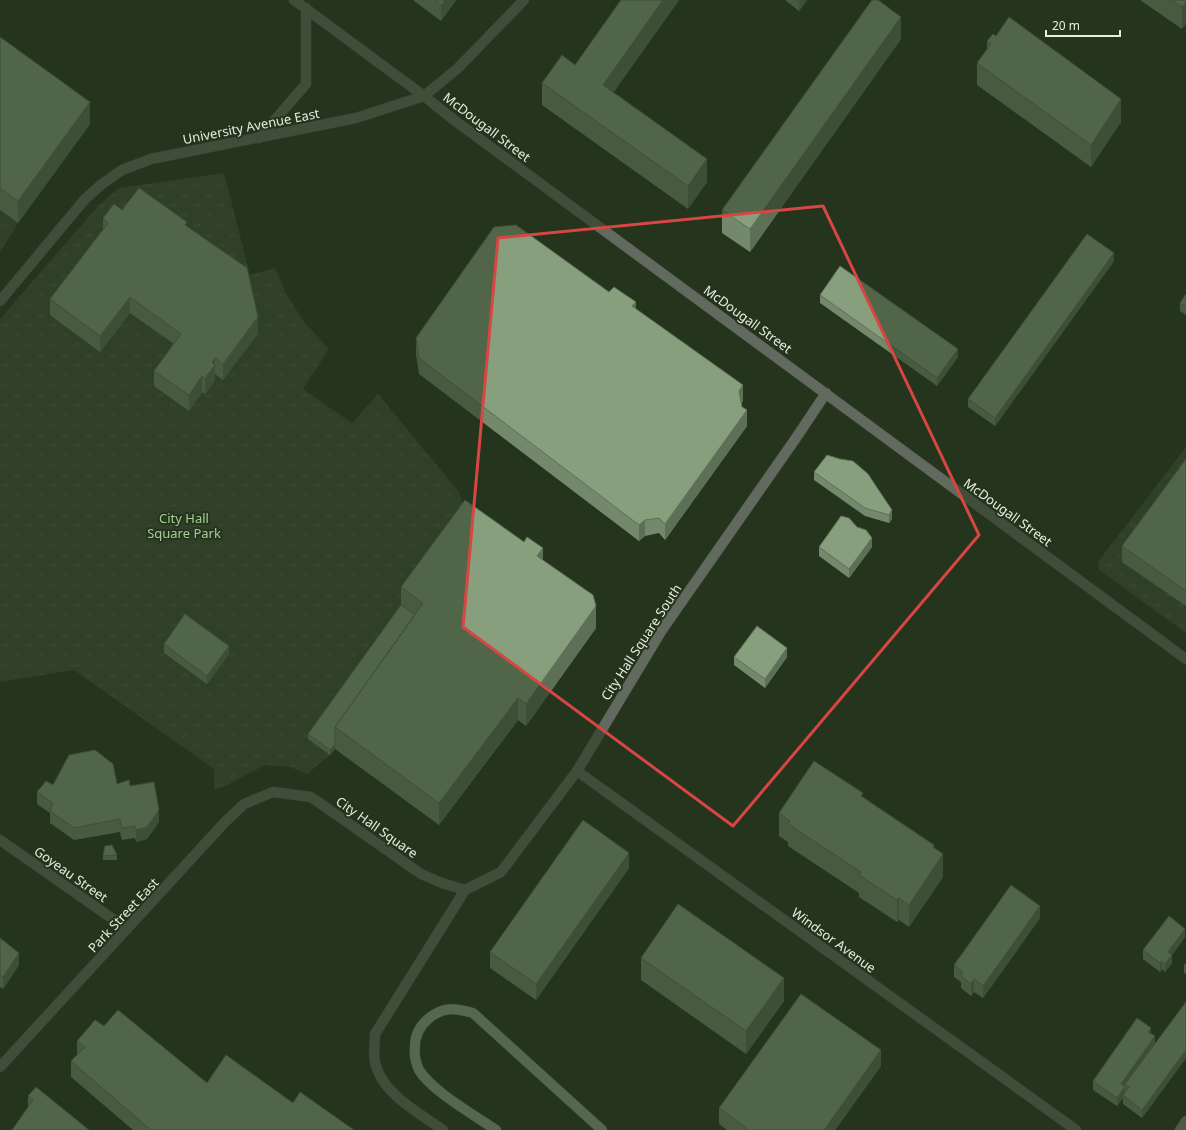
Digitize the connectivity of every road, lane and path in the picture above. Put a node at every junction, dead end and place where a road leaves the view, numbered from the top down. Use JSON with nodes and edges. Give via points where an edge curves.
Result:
{"nodes":[{"id":1,"x":294,"y":0,"type":"edge"},
{"id":2,"x":524,"y":0,"type":"edge"},
{"id":3,"x":306,"y":8,"type":"junction"},
{"id":4,"x":424,"y":96,"type":"junction"},
{"id":5,"x":259,"y":138,"type":"junction"},
{"id":6,"x":0,"y":301,"type":"edge"},
{"id":7,"x":826,"y":393,"type":"junction"},
{"id":8,"x":1186,"y":659,"type":"edge"},
{"id":9,"x":577,"y":771,"type":"junction"},
{"id":10,"x":273,"y":792,"type":"joint"},
{"id":11,"x":0,"y":840,"type":"edge"},
{"id":12,"x":465,"y":890,"type":"junction"},
{"id":13,"x":127,"y":930,"type":"junction"},
{"id":14,"x":0,"y":1067,"type":"edge"},
{"id":15,"x":1186,"y":1122,"type":"edge"},
{"id":16,"x":443,"y":1130,"type":"edge"},
{"id":17,"x":496,"y":1130,"type":"edge"},
{"id":18,"x":602,"y":1130,"type":"edge"},
{"id":19,"x":1076,"y":1130,"type":"edge"},
{"id":20,"x":1180,"y":1130,"type":"edge"}],
"edges":[{"from":1,"to":3,"type":"street","name":"McDougall Street"},
{"from":2,"to":4,"type":"street","name":"University Avenue East","via":[[458,68]]},
{"from":3,"to":4,"type":"street","name":"McDougall Street"},
{"from":3,"to":5,"type":"street","via":[[306,84]]},
{"from":4,"to":5,"type":"street","name":"University Avenue East","via":[[356,118]]},
{"from":4,"to":7,"type":"street","name":"McDougall Street"},
{"from":5,"to":6,"type":"street","name":"University Avenue East","via":[[151,159],[122,170],[85,200]]},
{"from":7,"to":8,"type":"street","name":"McDougall Street"},
{"from":7,"to":9,"type":"street","name":"City Hall Square South","via":[[662,630]]},
{"from":9,"to":12,"type":"street","name":"City Hall Square South","via":[[501,872]]},
{"from":9,"to":19,"type":"street","name":"Windsor Avenue"},
{"from":10,"to":12,"type":"street","name":"City Hall Square","via":[[311,797],[420,874]]},
{"from":10,"to":13,"type":"street","name":"Park Street East","via":[[244,804]]},
{"from":11,"to":13,"type":"street","name":"Goyeau Street"},
{"from":12,"to":16,"type":"street","via":[[375,1034],[374,1061],[380,1079],[396,1097]]},
{"from":13,"to":14,"type":"street","name":"Park Street East"},
{"from":15,"to":20,"type":"main road"},
{"from":17,"to":18,"type":"main road","via":[[437,1089],[419,1068],[414,1051],[418,1033],[422,1024],[443,1010],[458,1008],[473,1013]]}]}
